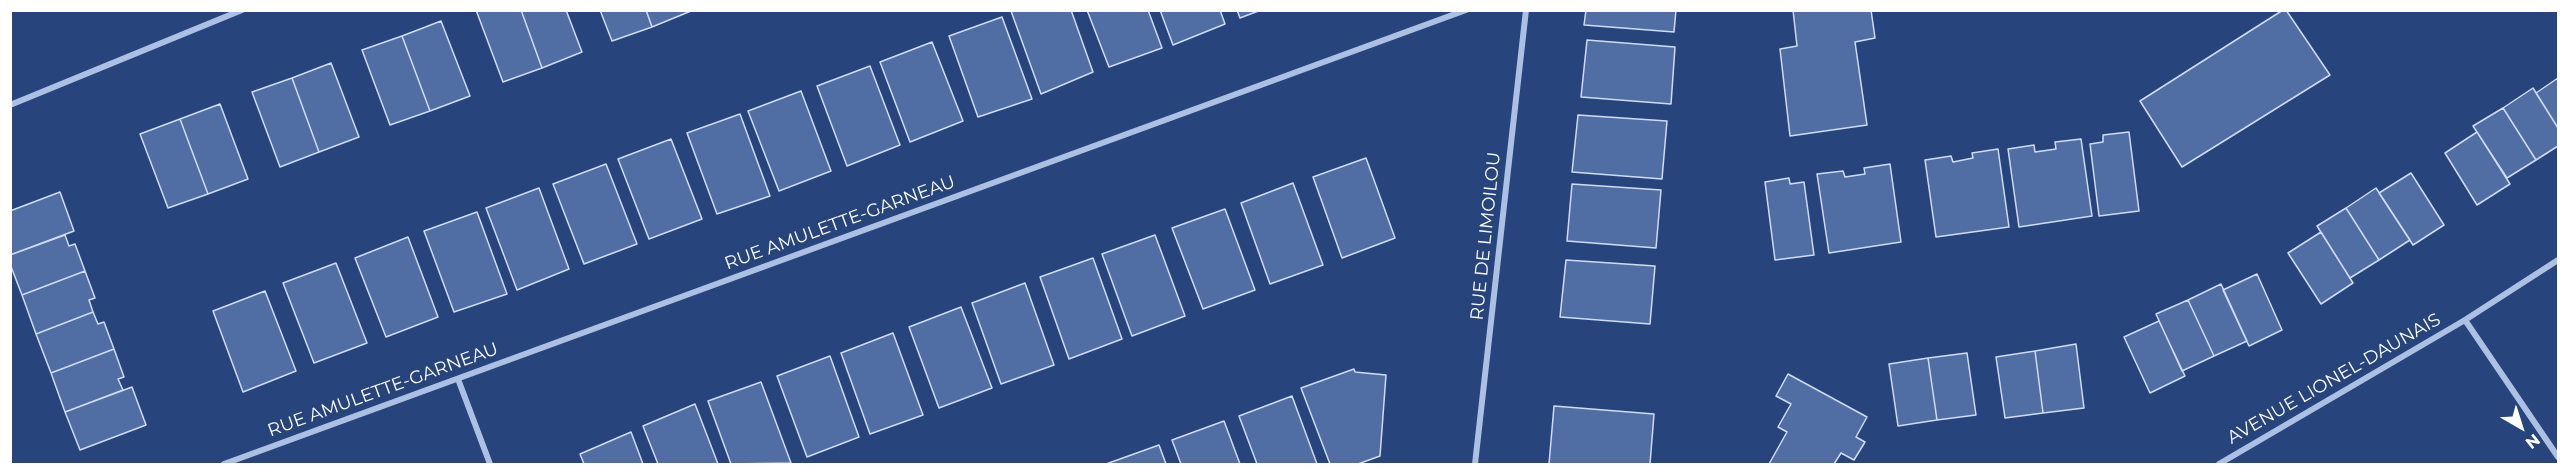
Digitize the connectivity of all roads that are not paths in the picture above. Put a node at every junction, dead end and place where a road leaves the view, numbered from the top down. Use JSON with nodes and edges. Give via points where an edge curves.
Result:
{"nodes":[{"id":1,"x":242,"y":10,"type":"edge"},
{"id":2,"x":1466,"y":10,"type":"edge"},
{"id":3,"x":1526,"y":10,"type":"edge"},
{"id":4,"x":10,"y":105,"type":"edge"},
{"id":5,"x":2559,"y":260,"type":"edge"},
{"id":6,"x":2465,"y":320,"type":"junction"},
{"id":7,"x":458,"y":379,"type":"junction"},
{"id":8,"x":2559,"y":458,"type":"edge"},
{"id":9,"x":224,"y":465,"type":"edge"},
{"id":10,"x":490,"y":465,"type":"edge"},
{"id":11,"x":1475,"y":465,"type":"edge"},
{"id":12,"x":2218,"y":465,"type":"edge"}],
"edges":[{"from":1,"to":4,"type":"street"},
{"from":2,"to":7,"type":"street","name":"RUE AMULETTE-GARNEAU"},
{"from":3,"to":11,"type":"street","name":"RUE DE LIMOILOU"},
{"from":5,"to":6,"type":"street","name":"AVENUE LIONEL-DAUNAIS"},
{"from":6,"to":8,"type":"street","name":"AVENUE LIONEL-DAUNAIS"},
{"from":6,"to":12,"type":"street","name":"AVENUE LIONEL-DAUNAIS"},
{"from":7,"to":9,"type":"street","name":"RUE AMULETTE-GARNEAU"},
{"from":7,"to":10,"type":"street"}]}
